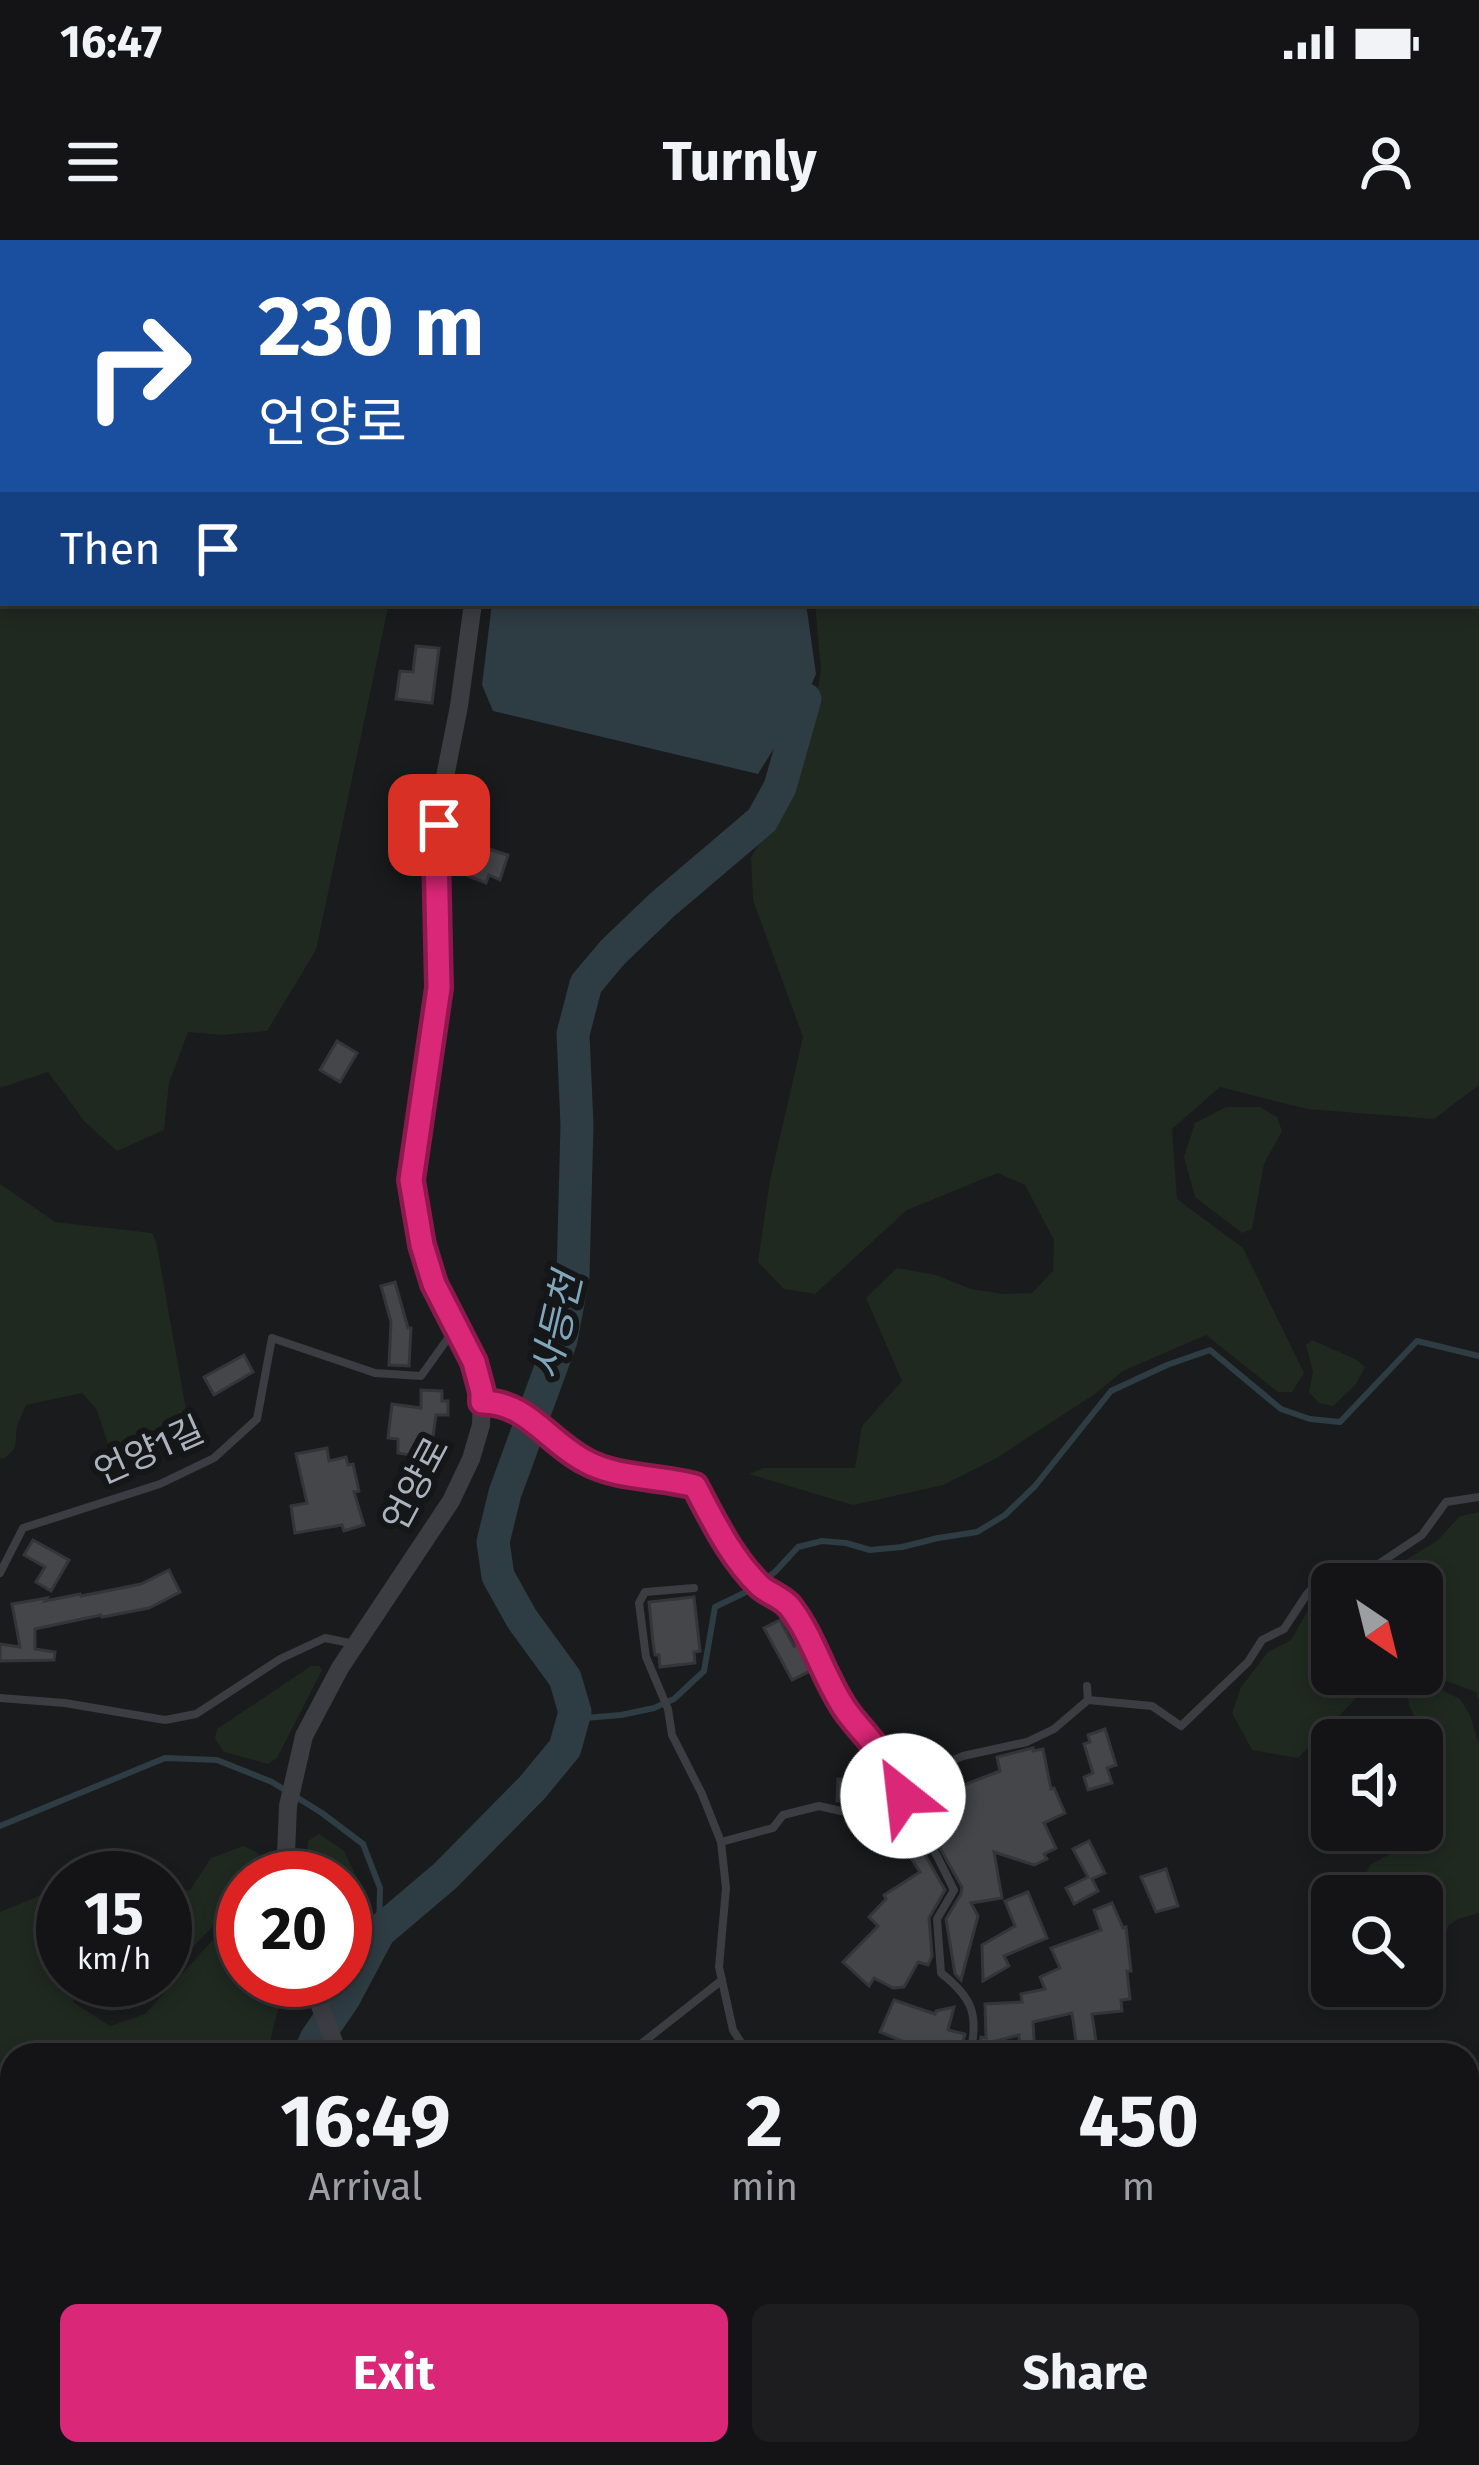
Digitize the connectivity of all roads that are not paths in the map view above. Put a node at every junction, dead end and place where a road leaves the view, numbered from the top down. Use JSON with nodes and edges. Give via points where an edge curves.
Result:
{"nodes":[{"id":1,"x":472,"y":606,"type":"edge"},
{"id":2,"x":457,"y":1326,"type":"junction"},
{"id":3,"x":482,"y":1402,"type":"junction"},
{"id":4,"x":1479,"y":1497,"type":"edge"},
{"id":5,"x":0,"y":1573,"type":"edge"},
{"id":6,"x":694,"y":1588,"type":"dead end"},
{"id":7,"x":356,"y":1645,"type":"junction"},
{"id":8,"x":1087,"y":1686,"type":"dead end"},
{"id":9,"x":0,"y":1698,"type":"edge"},
{"id":10,"x":1088,"y":1700,"type":"junction"},
{"id":11,"x":898,"y":1777,"type":"junction"},
{"id":12,"x":903,"y":1796,"type":"junction"},
{"id":13,"x":721,"y":1842,"type":"junction"},
{"id":14,"x":286,"y":1851,"type":"edge"},
{"id":15,"x":722,"y":1980,"type":"junction"},
{"id":16,"x":321,"y":2007,"type":"edge"},
{"id":17,"x":335,"y":2043,"type":"edge"},
{"id":18,"x":642,"y":2043,"type":"edge"},
{"id":19,"x":741,"y":2043,"type":"edge"},
{"id":20,"x":973,"y":2043,"type":"edge"}],
"edges":[{"from":1,"to":2,"type":"street","name":"언양로","via":[[441,797],[439,988],[411,1180],[434,1284]]},
{"from":2,"to":3,"type":"street","name":"언양로"},
{"from":2,"to":5,"type":"lane","name":"언양1길","via":[[422,1376],[375,1373],[272,1338],[257,1419],[214,1458],[23,1528]]},
{"from":3,"to":7,"type":"street","name":"언양로","via":[[471,1459],[451,1501]]},
{"from":3,"to":11,"type":"lane","via":[[516,1408],[589,1464],[695,1486],[755,1580],[787,1602],[845,1709]]},
{"from":4,"to":10,"type":"lane","via":[[1446,1502],[1422,1535],[1377,1565],[1330,1570],[1284,1629],[1262,1640],[1181,1726],[1152,1706]]},
{"from":6,"to":13,"type":"lane","via":[[645,1592],[639,1603],[646,1657],[672,1736]]},
{"from":7,"to":9,"type":"lane","via":[[325,1638],[196,1714],[165,1720]]},
{"from":7,"to":14,"type":"street","name":"언양로","via":[[304,1736]]},
{"from":8,"to":10,"type":"lane"},
{"from":10,"to":11,"type":"lane","via":[[1028,1742]]},
{"from":11,"to":12,"type":"lane"},
{"from":12,"to":13,"type":"lane","via":[[868,1810],[819,1806],[783,1815],[773,1828]]},
{"from":12,"to":20,"type":"lane","via":[[953,1889],[937,1919],[941,1973],[972,2006]]},
{"from":13,"to":15,"type":"lane"},
{"from":15,"to":18,"type":"lane"},
{"from":15,"to":19,"type":"lane"},
{"from":16,"to":17,"type":"street"}]}
